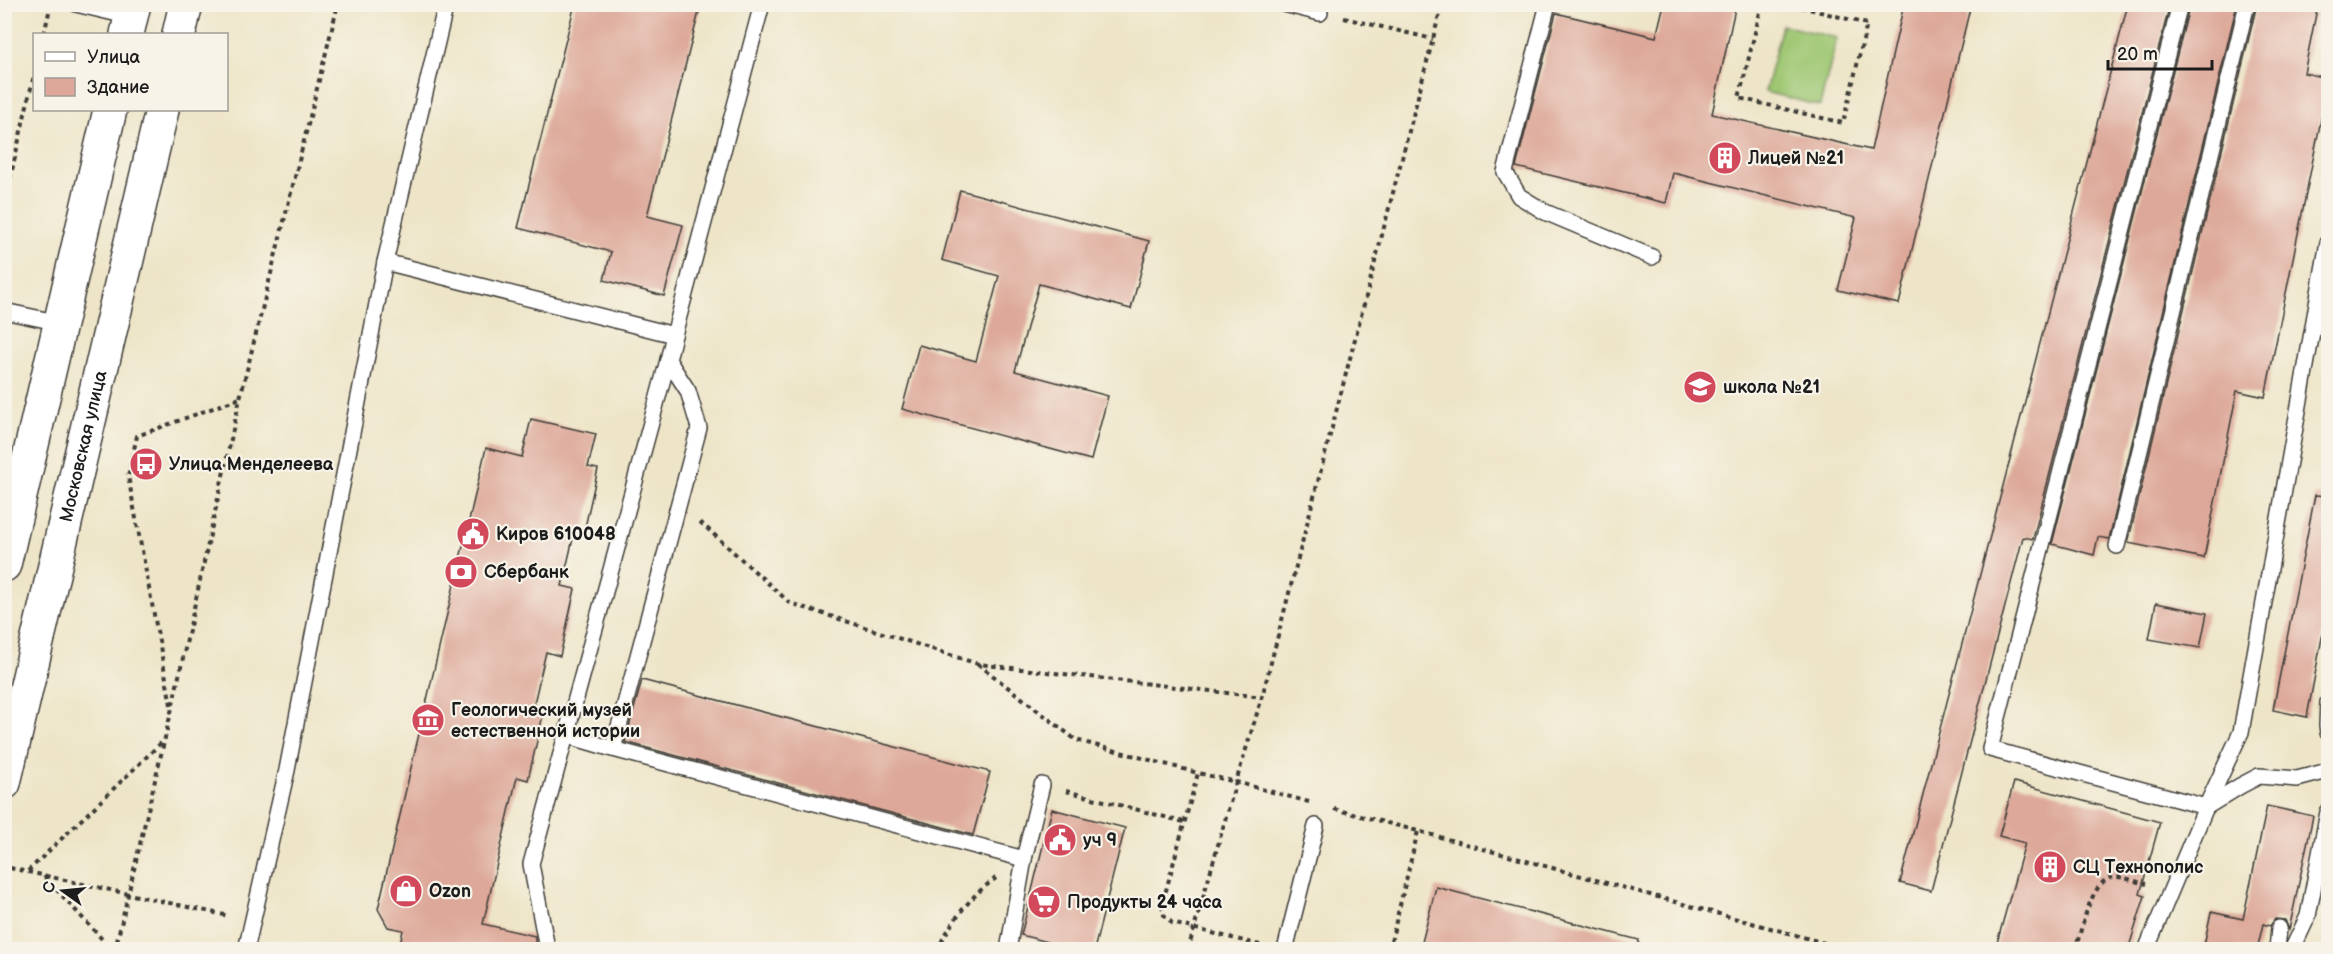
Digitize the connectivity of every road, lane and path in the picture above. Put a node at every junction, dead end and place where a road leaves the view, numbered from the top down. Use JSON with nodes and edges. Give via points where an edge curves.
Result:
{"nodes":[{"id":1,"x":51,"y":4,"type":"edge"},
{"id":2,"x":76,"y":4,"type":"edge"},
{"id":3,"x":186,"y":4,"type":"edge"},
{"id":4,"x":338,"y":4,"type":"edge"},
{"id":5,"x":446,"y":4,"type":"edge"},
{"id":6,"x":762,"y":4,"type":"edge"},
{"id":7,"x":1284,"y":4,"type":"edge"},
{"id":8,"x":1442,"y":4,"type":"edge"},
{"id":9,"x":1548,"y":4,"type":"edge"},
{"id":10,"x":1762,"y":4,"type":"edge"},
{"id":11,"x":1790,"y":4,"type":"edge"},
{"id":12,"x":1821,"y":4,"type":"edge"},
{"id":13,"x":2180,"y":4,"type":"edge"},
{"id":14,"x":2247,"y":4,"type":"edge"},
{"id":15,"x":1819,"y":12,"type":"junction"},
{"id":16,"x":1320,"y":13,"type":"joint"},
{"id":17,"x":131,"y":19,"type":"edge"},
{"id":18,"x":44,"y":33,"type":"edge"},
{"id":19,"x":179,"y":33,"type":"edge"},
{"id":20,"x":1433,"y":39,"type":"junction"},
{"id":21,"x":33,"y":79,"type":"edge"},
{"id":22,"x":110,"y":111,"type":"edge"},
{"id":23,"x":162,"y":111,"type":"edge"},
{"id":24,"x":4,"y":205,"type":"edge"},
{"id":25,"x":2328,"y":242,"type":"edge"},
{"id":26,"x":1652,"y":256,"type":"dead end"},
{"id":27,"x":385,"y":262,"type":"junction"},
{"id":28,"x":4,"y":310,"type":"edge"},
{"id":29,"x":60,"y":323,"type":"junction"},
{"id":30,"x":674,"y":335,"type":"junction"},
{"id":31,"x":668,"y":360,"type":"junction"},
{"id":32,"x":240,"y":398,"type":"junction"},
{"id":33,"x":680,"y":504,"type":"junction"},
{"id":34,"x":2116,"y":546,"type":"dead end"},
{"id":35,"x":4,"y":564,"type":"edge"},
{"id":36,"x":978,"y":664,"type":"junction"},
{"id":37,"x":1262,"y":697,"type":"junction"},
{"id":38,"x":2328,"y":702,"type":"edge"},
{"id":39,"x":172,"y":708,"type":"junction"},
{"id":40,"x":2328,"y":733,"type":"edge"},
{"id":41,"x":565,"y":735,"type":"junction"},
{"id":42,"x":164,"y":741,"type":"junction"},
{"id":43,"x":613,"y":749,"type":"junction"},
{"id":44,"x":2328,"y":771,"type":"edge"},
{"id":45,"x":1198,"y":773,"type":"junction"},
{"id":46,"x":1236,"y":782,"type":"junction"},
{"id":47,"x":4,"y":783,"type":"edge"},
{"id":48,"x":1042,"y":784,"type":"joint"},
{"id":49,"x":1315,"y":804,"type":"dead end"},
{"id":50,"x":1327,"y":807,"type":"dead end"},
{"id":51,"x":2206,"y":807,"type":"junction"},
{"id":52,"x":2328,"y":812,"type":"edge"},
{"id":53,"x":1184,"y":822,"type":"junction"},
{"id":54,"x":1316,"y":826,"type":"dead end"},
{"id":55,"x":1418,"y":831,"type":"junction"},
{"id":56,"x":1023,"y":859,"type":"junction"},
{"id":57,"x":10,"y":867,"type":"dead end"},
{"id":58,"x":27,"y":872,"type":"junction"},
{"id":59,"x":44,"y":875,"type":"junction"},
{"id":60,"x":2172,"y":891,"type":"junction"},
{"id":61,"x":127,"y":894,"type":"junction"},
{"id":62,"x":252,"y":921,"type":"junction"},
{"id":63,"x":2279,"y":928,"type":"dead end"},
{"id":64,"x":1193,"y":929,"type":"junction"},
{"id":65,"x":1266,"y":947,"type":"dead end"},
{"id":66,"x":113,"y":950,"type":"edge"},
{"id":67,"x":246,"y":950,"type":"edge"},
{"id":68,"x":544,"y":950,"type":"edge"},
{"id":69,"x":937,"y":950,"type":"edge"},
{"id":70,"x":1008,"y":950,"type":"edge"},
{"id":71,"x":1188,"y":950,"type":"edge"},
{"id":72,"x":1285,"y":950,"type":"edge"},
{"id":73,"x":1389,"y":950,"type":"edge"},
{"id":74,"x":1850,"y":950,"type":"edge"},
{"id":75,"x":2075,"y":950,"type":"edge"},
{"id":76,"x":2146,"y":950,"type":"edge"},
{"id":77,"x":2277,"y":950,"type":"edge"},
{"id":78,"x":2292,"y":950,"type":"edge"}],
"edges":[{"from":1,"to":18,"type":"path"},
{"from":2,"to":17,"type":"lane"},
{"from":3,"to":19,"type":"main road"},
{"from":4,"to":32,"type":"path"},
{"from":5,"to":27,"type":"lane"},
{"from":6,"to":30,"type":"lane"},
{"from":7,"to":16,"type":"lane"},
{"from":8,"to":20,"type":"path"},
{"from":9,"to":26,"type":"lane","via":[[1505,172],[1519,196],[1545,212]]},
{"from":10,"to":15,"type":"path","via":[[1739,98],[1843,123],[1867,24]]},
{"from":11,"to":15,"type":"path"},
{"from":12,"to":15,"type":"path"},
{"from":13,"to":51,"type":"lane","via":[[1990,749]]},
{"from":14,"to":34,"type":"lane"},
{"from":16,"to":20,"type":"path"},
{"from":20,"to":37,"type":"path"},
{"from":21,"to":24,"type":"path"},
{"from":22,"to":29,"type":"main road"},
{"from":23,"to":47,"type":"main road","name":"Московская улица"},
{"from":25,"to":51,"type":"lane","via":[[2241,732]]},
{"from":27,"to":30,"type":"lane"},
{"from":27,"to":62,"type":"lane","via":[[286,770]]},
{"from":28,"to":29,"type":"lane"},
{"from":29,"to":35,"type":"main road"},
{"from":30,"to":31,"type":"lane"},
{"from":31,"to":33,"type":"lane","via":[[688,391],[699,428]]},
{"from":31,"to":41,"type":"lane"},
{"from":32,"to":39,"type":"path"},
{"from":32,"to":39,"type":"path","via":[[137,436],[128,476]]},
{"from":33,"to":36,"type":"path","via":[[790,603]]},
{"from":33,"to":43,"type":"lane"},
{"from":36,"to":37,"type":"path"},
{"from":36,"to":45,"type":"path","via":[[1076,740]]},
{"from":37,"to":46,"type":"path"},
{"from":38,"to":40,"type":"lane"},
{"from":39,"to":42,"type":"path"},
{"from":41,"to":43,"type":"lane"},
{"from":41,"to":68,"type":"lane","via":[[531,864],[546,943]]},
{"from":42,"to":58,"type":"path"},
{"from":42,"to":61,"type":"path"},
{"from":43,"to":56,"type":"lane"},
{"from":44,"to":51,"type":"lane","via":[[2297,779],[2259,776]]},
{"from":45,"to":46,"type":"path"},
{"from":45,"to":53,"type":"path"},
{"from":46,"to":49,"type":"path"},
{"from":46,"to":64,"type":"path"},
{"from":48,"to":53,"type":"path"},
{"from":48,"to":56,"type":"lane"},
{"from":50,"to":55,"type":"path"},
{"from":51,"to":60,"type":"lane"},
{"from":52,"to":78,"type":"lane","via":[[2308,916]]},
{"from":53,"to":64,"type":"path","via":[[1162,905],[1164,915],[1172,923]]},
{"from":54,"to":72,"type":"lane"},
{"from":55,"to":73,"type":"path"},
{"from":55,"to":74,"type":"path"},
{"from":56,"to":69,"type":"path","via":[[982,888],[958,913]]},
{"from":56,"to":70,"type":"lane"},
{"from":57,"to":58,"type":"path"},
{"from":58,"to":59,"type":"path"},
{"from":59,"to":61,"type":"path"},
{"from":59,"to":66,"type":"path"},
{"from":60,"to":75,"type":"path","via":[[2115,877],[2105,880],[2095,889]]},
{"from":60,"to":76,"type":"lane"},
{"from":61,"to":62,"type":"path"},
{"from":61,"to":66,"type":"path"},
{"from":62,"to":67,"type":"lane"},
{"from":63,"to":77,"type":"lane"},
{"from":64,"to":65,"type":"path"},
{"from":64,"to":71,"type":"path"}]}
